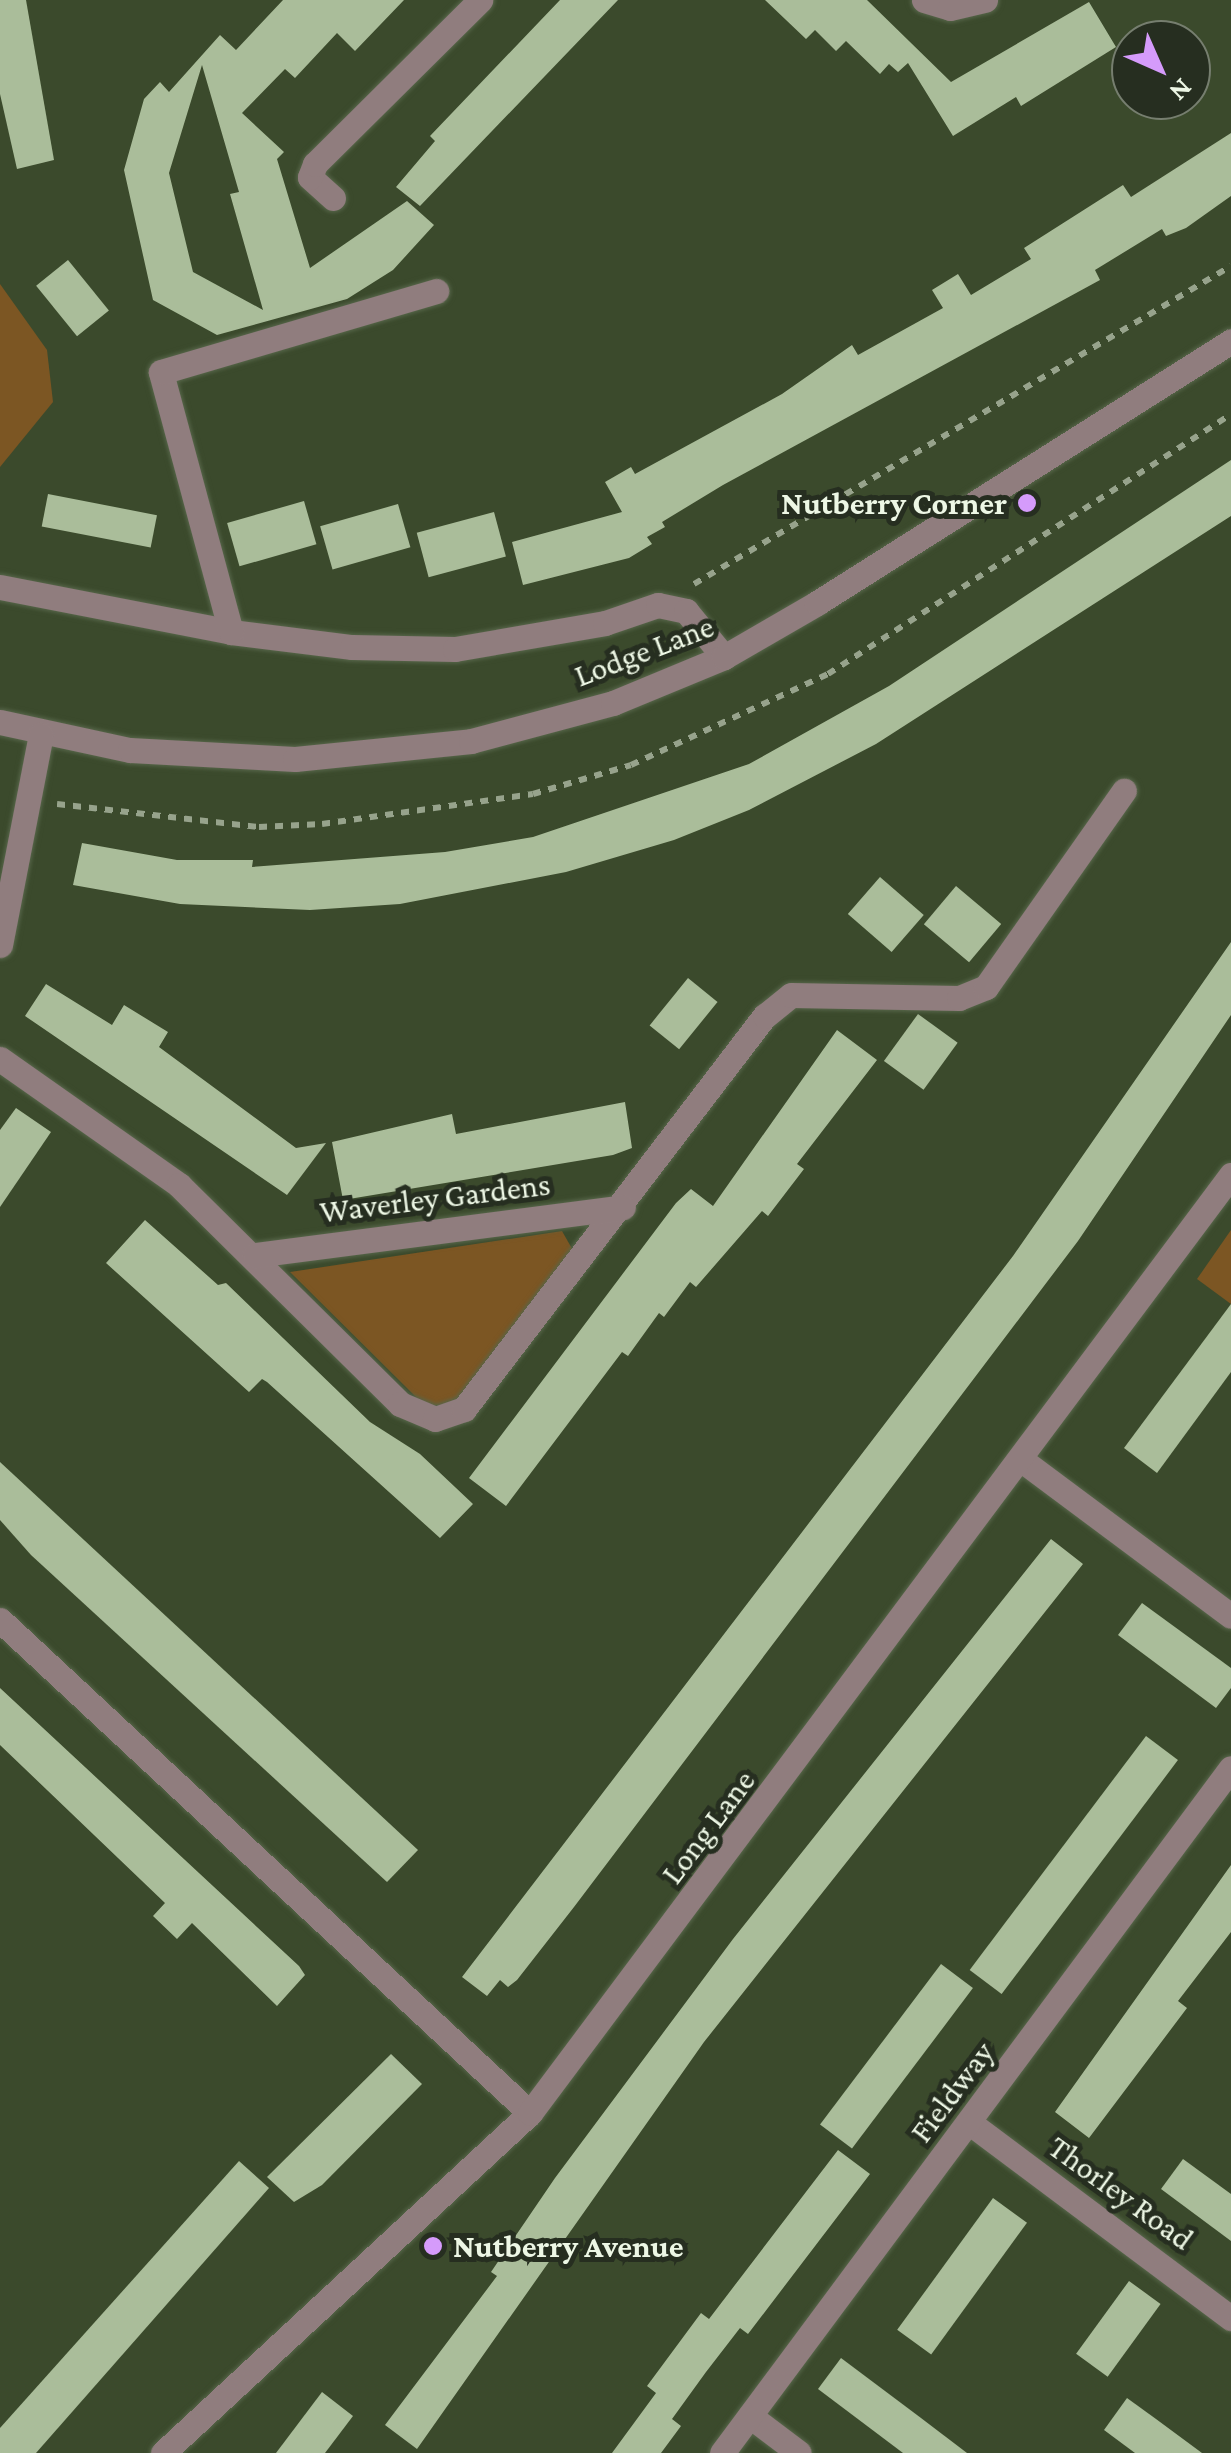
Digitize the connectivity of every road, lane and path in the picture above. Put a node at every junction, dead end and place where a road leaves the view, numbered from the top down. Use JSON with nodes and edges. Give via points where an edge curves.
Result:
{"nodes":[{"id":1,"x":480,"y":0,"type":"edge"},
{"id":2,"x":924,"y":0,"type":"edge"},
{"id":3,"x":985,"y":0,"type":"edge"},
{"id":4,"x":333,"y":198,"type":"dead end"},
{"id":5,"x":1231,"y":266,"type":"edge"},
{"id":6,"x":436,"y":291,"type":"dead end"},
{"id":7,"x":1231,"y":341,"type":"edge"},
{"id":8,"x":0,"y":587,"type":"edge"},
{"id":9,"x":658,"y":605,"type":"junction"},
{"id":10,"x":231,"y":632,"type":"junction"},
{"id":11,"x":724,"y":657,"type":"junction"},
{"id":12,"x":0,"y":722,"type":"edge"},
{"id":13,"x":41,"y":735,"type":"junction"},
{"id":14,"x":1124,"y":791,"type":"dead end"},
{"id":15,"x":0,"y":945,"type":"edge"},
{"id":16,"x":0,"y":1059,"type":"edge"},
{"id":17,"x":1231,"y":1175,"type":"edge"},
{"id":18,"x":623,"y":1207,"type":"junction"},
{"id":19,"x":255,"y":1254,"type":"junction"},
{"id":20,"x":1023,"y":1461,"type":"junction"},
{"id":21,"x":1231,"y":1616,"type":"edge"},
{"id":22,"x":0,"y":1620,"type":"edge"},
{"id":23,"x":1231,"y":1768,"type":"edge"},
{"id":24,"x":530,"y":2113,"type":"junction"},
{"id":25,"x":970,"y":2123,"type":"junction"},
{"id":26,"x":1231,"y":2318,"type":"edge"},
{"id":27,"x":750,"y":2416,"type":"junction"},
{"id":28,"x":163,"y":2453,"type":"edge"},
{"id":29,"x":722,"y":2453,"type":"edge"},
{"id":30,"x":800,"y":2453,"type":"edge"}],
"edges":[{"from":1,"to":4,"type":"street","via":[[315,164],[310,177]]},
{"from":2,"to":3,"type":"street","via":[[950,8]]},
{"from":5,"to":9,"type":"path"},
{"from":6,"to":10,"type":"street","via":[[161,372]]},
{"from":7,"to":11,"type":"street","name":"Lodge Lane"},
{"from":8,"to":10,"type":"street"},
{"from":9,"to":10,"type":"street","via":[[605,623],[455,649],[352,647]]},
{"from":9,"to":11,"type":"street","via":[[686,612]]},
{"from":11,"to":13,"type":"street","name":"Lodge Lane","via":[[613,703],[471,741],[378,755],[194,756]]},
{"from":12,"to":13,"type":"street","name":"Lodge Lane"},
{"from":13,"to":15,"type":"street"},
{"from":14,"to":18,"type":"street","via":[[986,987],[959,998],[791,995],[765,1016]]},
{"from":16,"to":19,"type":"street","via":[[179,1185]]},
{"from":17,"to":20,"type":"street","name":"Long Lane"},
{"from":18,"to":19,"type":"street","name":"Waverley Gardens"},
{"from":18,"to":19,"type":"street","via":[[464,1408],[436,1420],[400,1404]]},
{"from":20,"to":21,"type":"street"},
{"from":20,"to":24,"type":"street","name":"Long Lane"},
{"from":22,"to":24,"type":"street"},
{"from":23,"to":25,"type":"street","name":"Fieldway"},
{"from":24,"to":28,"type":"street","name":"Long Lane"},
{"from":25,"to":26,"type":"street","name":"Thorley Road"},
{"from":25,"to":27,"type":"street","name":"Fieldway"},
{"from":27,"to":29,"type":"street","name":"Fieldway"},
{"from":27,"to":30,"type":"street"}]}
